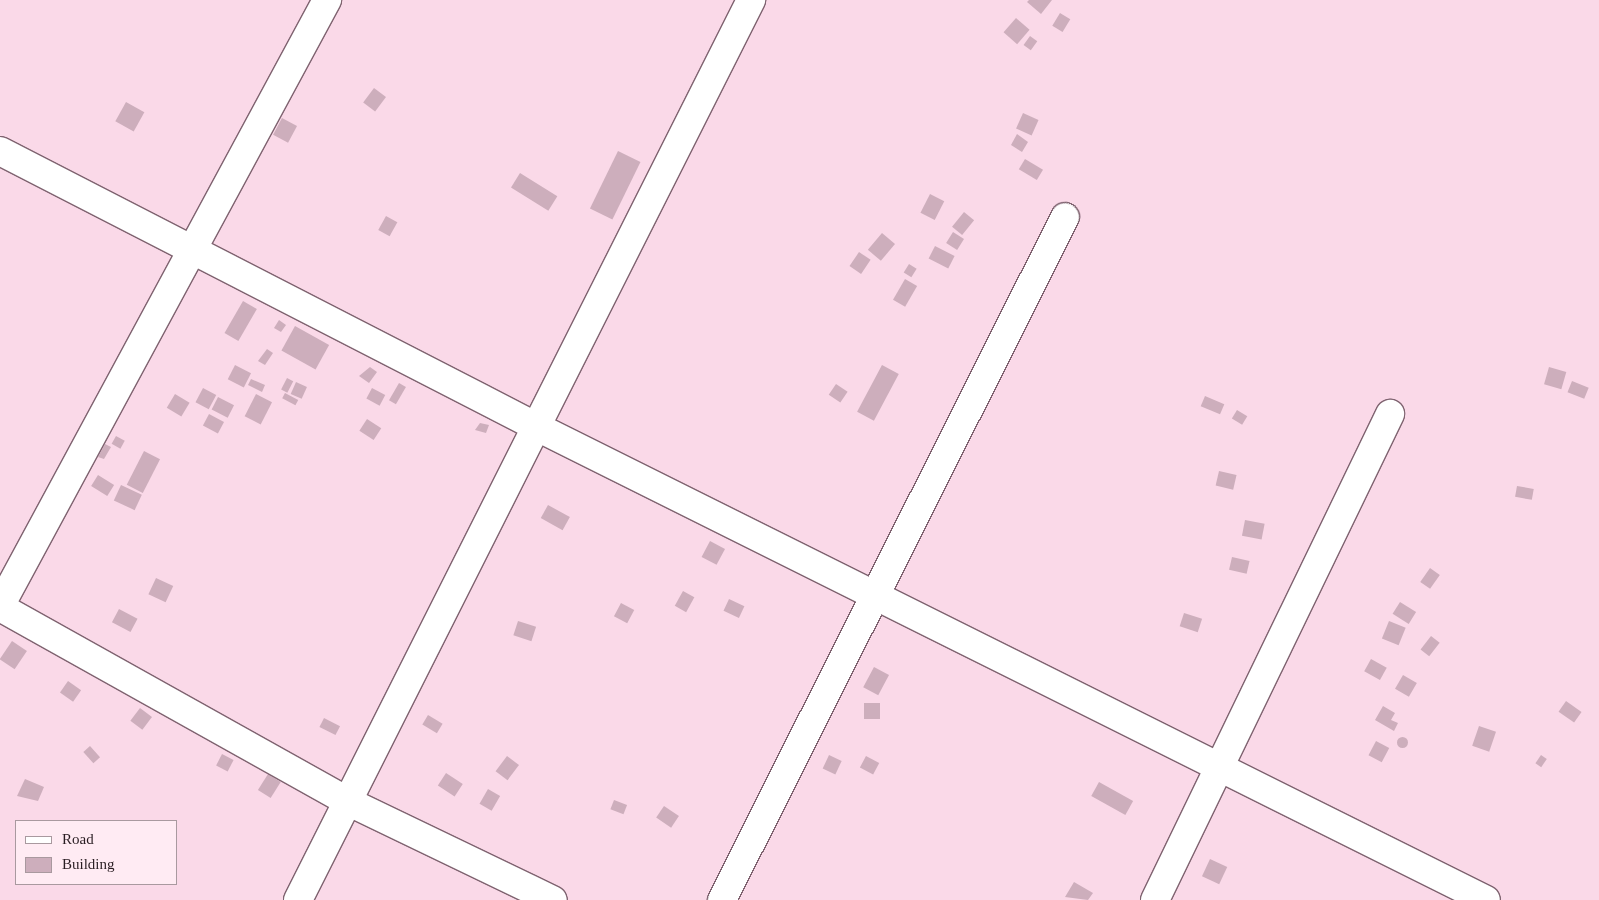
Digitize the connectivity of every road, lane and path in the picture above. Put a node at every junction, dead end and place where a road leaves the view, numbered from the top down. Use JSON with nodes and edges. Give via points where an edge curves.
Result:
{"nodes":[{"id":1,"x":327,"y":0,"type":"edge"},
{"id":2,"x":750,"y":0,"type":"edge"},
{"id":3,"x":0,"y":151,"type":"edge"},
{"id":4,"x":1065,"y":217,"type":"dead end"},
{"id":5,"x":193,"y":248,"type":"junction"},
{"id":6,"x":1390,"y":414,"type":"dead end"},
{"id":7,"x":537,"y":427,"type":"junction"},
{"id":8,"x":875,"y":594,"type":"junction"},
{"id":9,"x":0,"y":606,"type":"edge"},
{"id":10,"x":1220,"y":767,"type":"junction"},
{"id":11,"x":349,"y":802,"type":"junction"},
{"id":12,"x":298,"y":900,"type":"edge"},
{"id":13,"x":552,"y":900,"type":"edge"},
{"id":14,"x":722,"y":900,"type":"edge"},
{"id":15,"x":1155,"y":900,"type":"edge"},
{"id":16,"x":1486,"y":900,"type":"edge"}],
"edges":[{"from":1,"to":5,"type":"street"},
{"from":2,"to":7,"type":"street"},
{"from":3,"to":5,"type":"street"},
{"from":4,"to":8,"type":"street"},
{"from":5,"to":7,"type":"street"},
{"from":5,"to":9,"type":"street"},
{"from":6,"to":10,"type":"street"},
{"from":7,"to":8,"type":"street"},
{"from":7,"to":11,"type":"street"},
{"from":8,"to":10,"type":"street"},
{"from":8,"to":14,"type":"street"},
{"from":9,"to":11,"type":"street"},
{"from":10,"to":15,"type":"street"},
{"from":10,"to":16,"type":"street"},
{"from":11,"to":12,"type":"street"},
{"from":11,"to":13,"type":"street"}]}
